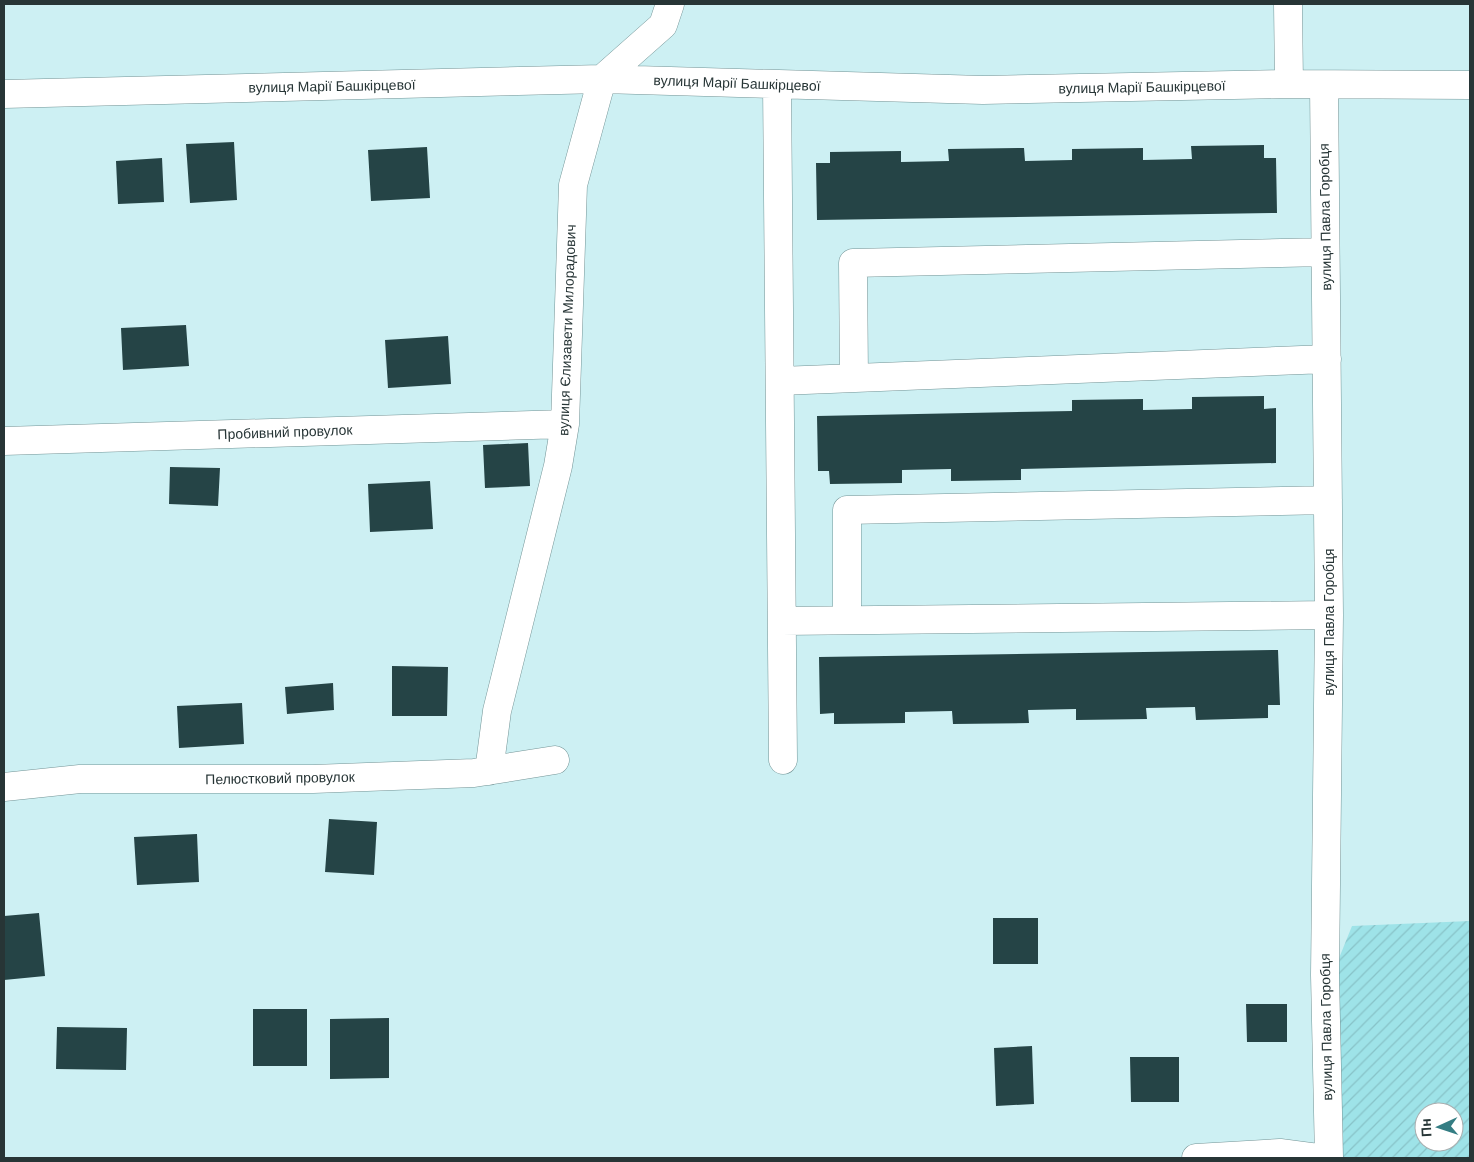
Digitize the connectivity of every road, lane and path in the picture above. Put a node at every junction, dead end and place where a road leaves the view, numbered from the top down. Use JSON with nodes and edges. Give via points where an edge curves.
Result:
{"nodes":[{"id":1,"x":670,"y":4,"type":"edge"},
{"id":2,"x":1288,"y":4,"type":"edge"},
{"id":3,"x":602,"y":78,"type":"junction"},
{"id":4,"x":777,"y":84,"type":"junction"},
{"id":5,"x":1289,"y":84,"type":"junction"},
{"id":6,"x":1324,"y":85,"type":"junction"},
{"id":7,"x":1470,"y":85,"type":"edge"},
{"id":8,"x":4,"y":94,"type":"edge"},
{"id":9,"x":1325,"y":252,"type":"junction"},
{"id":10,"x":1327,"y":359,"type":"junction"},
{"id":11,"x":854,"y":378,"type":"junction"},
{"id":12,"x":780,"y":381,"type":"junction"},
{"id":13,"x":565,"y":424,"type":"junction"},
{"id":14,"x":4,"y":440,"type":"edge"},
{"id":15,"x":1328,"y":500,"type":"junction"},
{"id":16,"x":1329,"y":615,"type":"junction"},
{"id":17,"x":847,"y":620,"type":"junction"},
{"id":18,"x":782,"y":621,"type":"junction"},
{"id":19,"x":555,"y":760,"type":"dead end"},
{"id":20,"x":783,"y":760,"type":"dead end"},
{"id":21,"x":489,"y":771,"type":"junction"},
{"id":22,"x":4,"y":787,"type":"edge"},
{"id":23,"x":1196,"y":1158,"type":"edge"},
{"id":24,"x":1318,"y":1158,"type":"edge"},
{"id":25,"x":1329,"y":1158,"type":"edge"}],
"edges":[{"from":1,"to":3,"type":"street","via":[[662,24]]},
{"from":2,"to":5,"type":"street"},
{"from":3,"to":4,"type":"street","name":"вулиця Марії Башкірцевої"},
{"from":3,"to":8,"type":"street","name":"вулиця Марії Башкірцевої"},
{"from":3,"to":13,"type":"street","name":"вулиця Єлизавети Милорадович","via":[[572,185]]},
{"from":4,"to":5,"type":"street","name":"вулиця Марії Башкірцевої","via":[[983,90]]},
{"from":4,"to":12,"type":"street"},
{"from":5,"to":6,"type":"street","name":"вулиця Марії Башкірцевої"},
{"from":6,"to":7,"type":"street","name":"вулиця Марії Башкірцевої"},
{"from":6,"to":9,"type":"street","name":"вулиця Павла Горобця"},
{"from":9,"to":10,"type":"street","name":"вулиця Павла Горобця"},
{"from":9,"to":11,"type":"street","via":[[853,262]]},
{"from":10,"to":11,"type":"street"},
{"from":10,"to":15,"type":"street","name":"вулиця Павла Горобця"},
{"from":11,"to":12,"type":"street"},
{"from":12,"to":18,"type":"street"},
{"from":13,"to":14,"type":"street","name":"Пробивний провулок"},
{"from":13,"to":21,"type":"street","name":"вулиця Єлизавети Милорадович","via":[[558,466],[497,711]]},
{"from":15,"to":16,"type":"street","name":"вулиця Павла Горобця"},
{"from":15,"to":17,"type":"street","via":[[846,510]]},
{"from":16,"to":17,"type":"street"},
{"from":16,"to":25,"type":"street","name":"вулиця Павла Горобця","via":[[1325,975]]},
{"from":17,"to":18,"type":"street"},
{"from":18,"to":20,"type":"street"},
{"from":19,"to":21,"type":"street","name":"Пелюстковий провулок"},
{"from":21,"to":22,"type":"street","name":"Пелюстковий провулок","via":[[313,779],[80,779]]},
{"from":23,"to":24,"type":"street","via":[[1280,1153]]}]}
